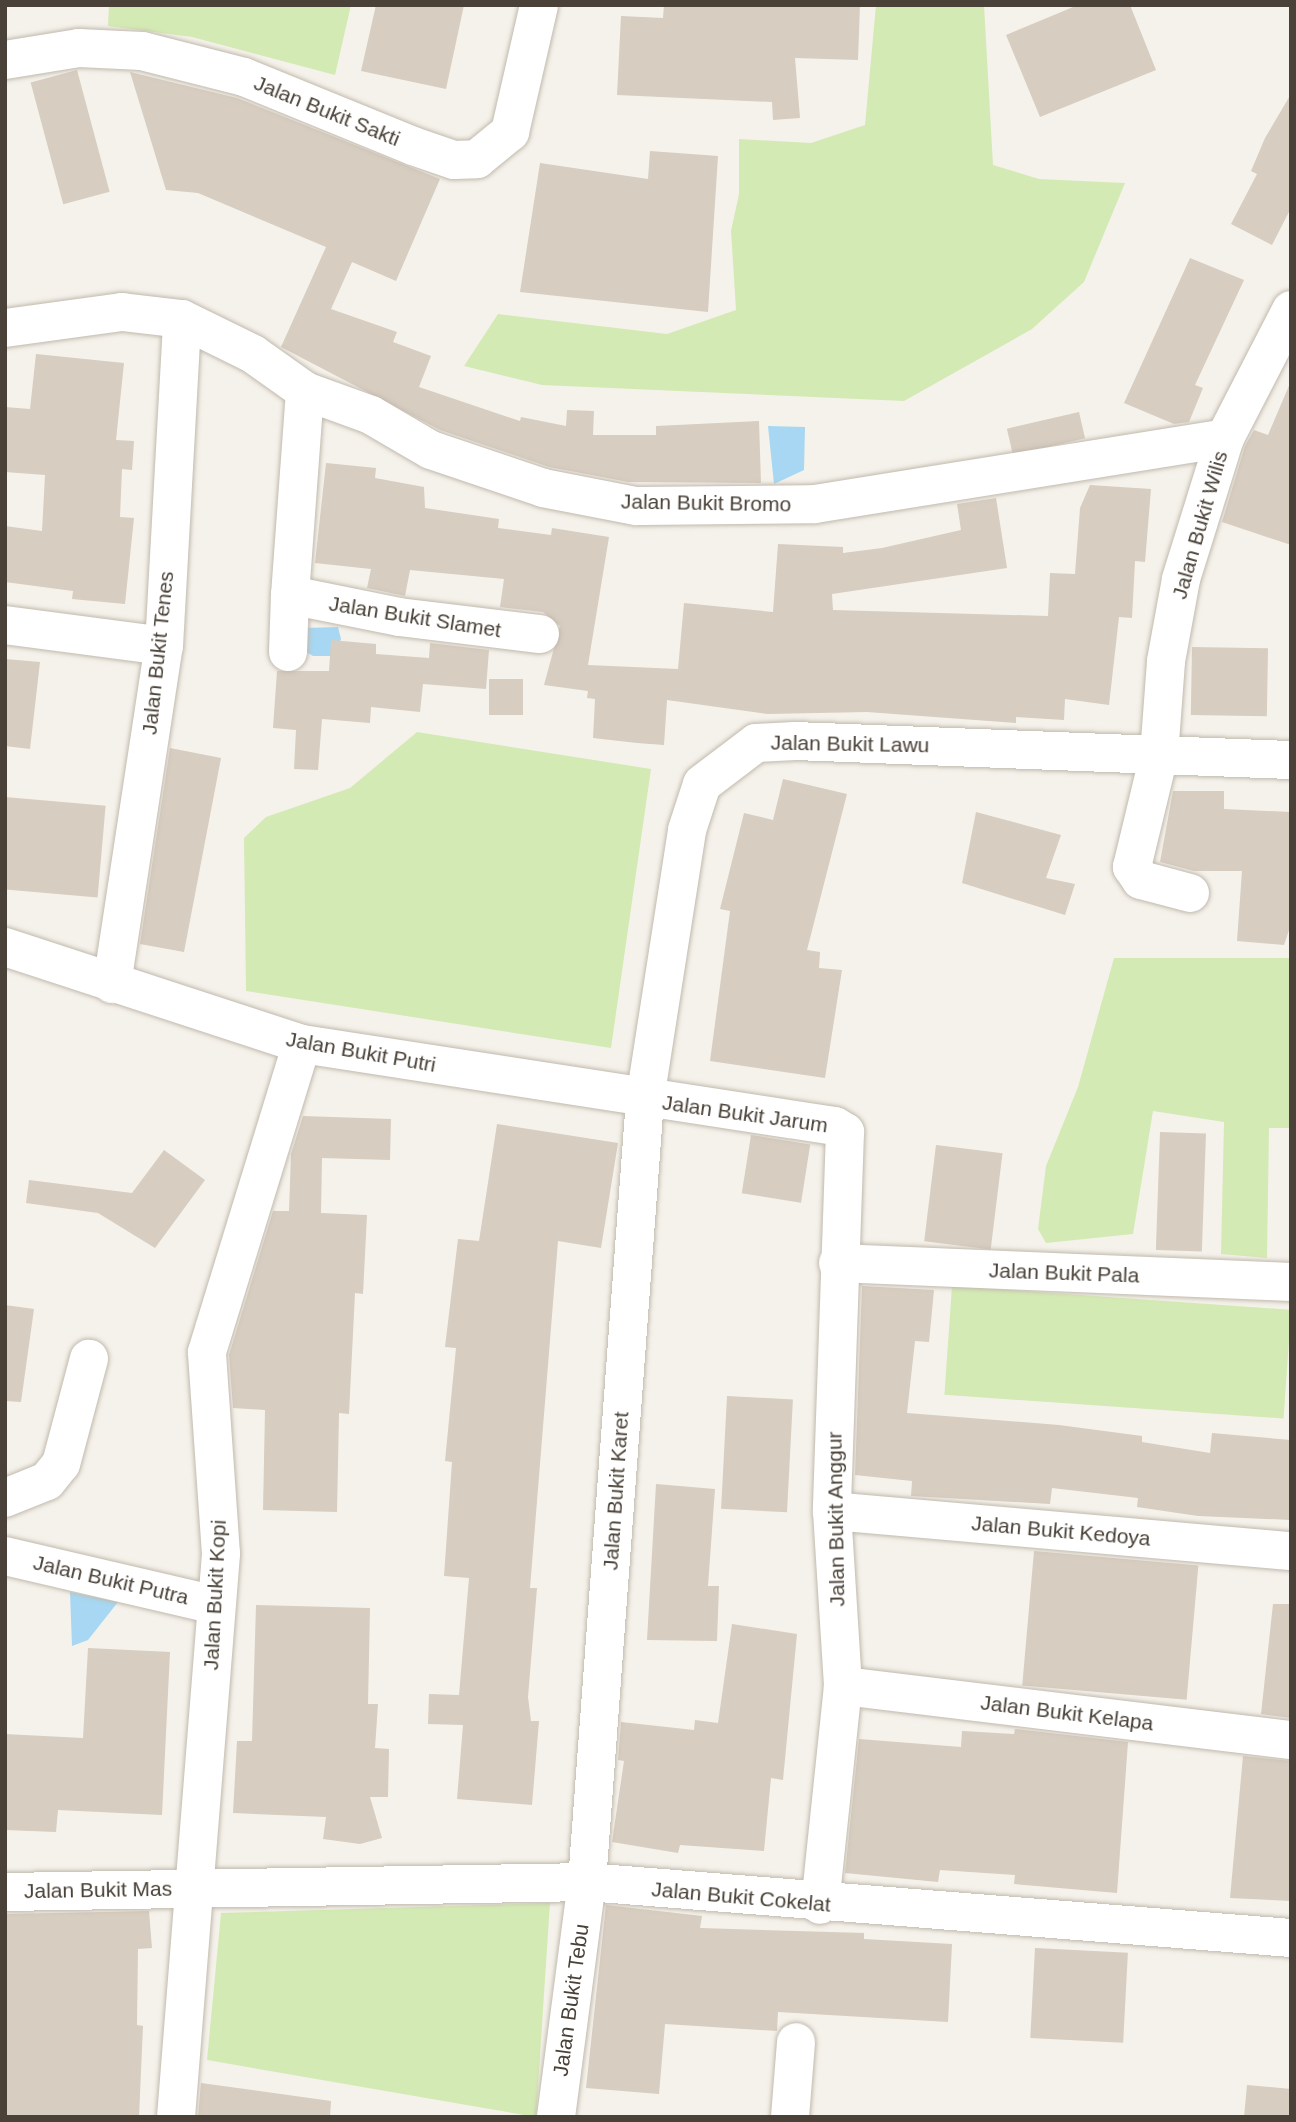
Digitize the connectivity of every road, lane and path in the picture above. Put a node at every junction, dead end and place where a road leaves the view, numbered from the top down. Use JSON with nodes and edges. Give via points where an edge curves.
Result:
{"nodes":[{"id":1,"x":539,"y":5,"type":"edge"},
{"id":2,"x":5,"y":61,"type":"edge"},
{"id":3,"x":1291,"y":310,"type":"edge"},
{"id":4,"x":182,"y":320,"type":"junction"},
{"id":5,"x":5,"y":328,"type":"edge"},
{"id":6,"x":305,"y":391,"type":"junction"},
{"id":7,"x":1225,"y":438,"type":"junction"},
{"id":8,"x":290,"y":595,"type":"junction"},
{"id":9,"x":5,"y":625,"type":"edge"},
{"id":10,"x":540,"y":634,"type":"dead end"},
{"id":11,"x":164,"y":646,"type":"junction"},
{"id":12,"x":288,"y":652,"type":"dead end"},
{"id":13,"x":1159,"y":755,"type":"junction"},
{"id":14,"x":1291,"y":760,"type":"edge"},
{"id":15,"x":1190,"y":893,"type":"dead end"},
{"id":16,"x":5,"y":947,"type":"edge"},
{"id":17,"x":112,"y":984,"type":"junction"},
{"id":18,"x":302,"y":1044,"type":"junction"},
{"id":19,"x":645,"y":1099,"type":"junction"},
{"id":20,"x":845,"y":1132,"type":"joint"},
{"id":21,"x":838,"y":1263,"type":"junction"},
{"id":22,"x":1291,"y":1282,"type":"edge"},
{"id":23,"x":89,"y":1359,"type":"dead end"},
{"id":24,"x":5,"y":1498,"type":"edge"},
{"id":25,"x":832,"y":1511,"type":"junction"},
{"id":26,"x":1291,"y":1551,"type":"edge"},
{"id":27,"x":5,"y":1556,"type":"edge"},
{"id":28,"x":216,"y":1605,"type":"junction"},
{"id":29,"x":843,"y":1686,"type":"junction"},
{"id":30,"x":1291,"y":1740,"type":"edge"},
{"id":31,"x":587,"y":1882,"type":"junction"},
{"id":32,"x":191,"y":1889,"type":"junction"},
{"id":33,"x":5,"y":1892,"type":"edge"},
{"id":34,"x":820,"y":1905,"type":"junction"},
{"id":35,"x":1291,"y":1938,"type":"edge"},
{"id":36,"x":796,"y":2042,"type":"dead end"},
{"id":37,"x":176,"y":2117,"type":"edge"},
{"id":38,"x":556,"y":2117,"type":"edge"},
{"id":39,"x":790,"y":2117,"type":"edge"}],
"edges":[{"from":1,"to":2,"type":"street","name":"Jalan Bukit Sakti","via":[[510,132],[477,159],[454,160],[244,77],[142,51],[79,48]]},
{"from":3,"to":7,"type":"street","name":"Jalan Bukit Wilis"},
{"from":4,"to":5,"type":"street","name":"Jalan Bukit Bromo","via":[[122,312]]},
{"from":4,"to":6,"type":"street","name":"Jalan Bukit Bromo","via":[[253,354]]},
{"from":4,"to":11,"type":"street","name":"Jalan Bukit Tenes"},
{"from":6,"to":7,"type":"street","name":"Jalan Bukit Bromo","via":[[371,415],[431,450],[543,488],[636,506],[815,504]]},
{"from":6,"to":8,"type":"street"},
{"from":7,"to":13,"type":"street","name":"Jalan Bukit Wilis","via":[[1181,579]]},
{"from":8,"to":10,"type":"street","name":"Jalan Bukit Slamet","via":[[411,619]]},
{"from":8,"to":12,"type":"street"},
{"from":9,"to":11,"type":"street"},
{"from":11,"to":17,"type":"street","name":"Jalan Bukit Tenes"},
{"from":13,"to":14,"type":"street","name":"Jalan Bukit Lawu"},
{"from":13,"to":15,"type":"street","via":[[1132,867],[1142,880]]},
{"from":13,"to":19,"type":"street","name":"Jalan Bukit Lawu","via":[[795,741],[757,744],[726,761],[702,784],[687,830]]},
{"from":16,"to":17,"type":"street","name":"Jalan Bukit Putri"},
{"from":17,"to":18,"type":"street","name":"Jalan Bukit Putri"},
{"from":18,"to":19,"type":"street","name":"Jalan Bukit Putri"},
{"from":18,"to":28,"type":"street","name":"Jalan Bukit Kopi","via":[[207,1352],[220,1513]]},
{"from":19,"to":20,"type":"street","name":"Jalan Bukit Jarum","via":[[835,1126]]},
{"from":19,"to":31,"type":"street","name":"Jalan Bukit Karet"},
{"from":20,"to":21,"type":"street","name":"Jalan Bukit Anggur"},
{"from":21,"to":22,"type":"street","name":"Jalan Bukit Pala"},
{"from":21,"to":25,"type":"street","name":"Jalan Bukit Anggur"},
{"from":23,"to":24,"type":"street","via":[[61,1464],[47,1481]]},
{"from":25,"to":26,"type":"street","name":"Jalan Bukit Kedoya"},
{"from":25,"to":29,"type":"street","name":"Jalan Bukit Anggur"},
{"from":27,"to":28,"type":"street","name":"Jalan Bukit Putra"},
{"from":28,"to":32,"type":"street","name":"Jalan Bukit Kopi"},
{"from":29,"to":30,"type":"street","name":"Jalan Bukit Kelapa"},
{"from":29,"to":34,"type":"street","name":"Jalan Bukit Anggur"},
{"from":31,"to":32,"type":"street","name":"Jalan Bukit Cokelat"},
{"from":31,"to":34,"type":"street","name":"Jalan Bukit Cokelat"},
{"from":31,"to":38,"type":"street","name":"Jalan Bukit Tebu"},
{"from":32,"to":33,"type":"street","name":"Jalan Bukit Mas"},
{"from":32,"to":37,"type":"street","name":"Jalan Bukit Kopi"},
{"from":34,"to":35,"type":"street","name":"Jalan Bukit Cokelat"},
{"from":36,"to":39,"type":"street"}]}
